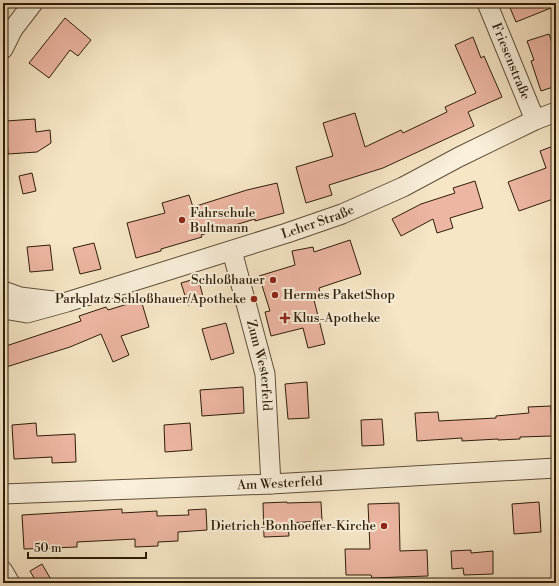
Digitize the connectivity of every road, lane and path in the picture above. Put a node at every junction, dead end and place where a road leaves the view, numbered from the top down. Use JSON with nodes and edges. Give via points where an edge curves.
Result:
{"nodes":[{"id":1,"x":33,"y":3,"type":"edge"},
{"id":2,"x":487,"y":3,"type":"edge"},
{"id":3,"x":3,"y":49,"type":"edge"},
{"id":4,"x":556,"y":112,"type":"edge"},
{"id":5,"x":535,"y":120,"type":"junction"},
{"id":6,"x":232,"y":250,"type":"junction"},
{"id":7,"x":3,"y":291,"type":"edge"},
{"id":8,"x":67,"y":302,"type":"junction"},
{"id":9,"x":3,"y":309,"type":"edge"},
{"id":10,"x":556,"y":468,"type":"edge"},
{"id":11,"x":271,"y":484,"type":"junction"},
{"id":12,"x":3,"y":494,"type":"edge"},
{"id":13,"x":3,"y":571,"type":"edge"},
{"id":14,"x":10,"y":583,"type":"edge"}],
"edges":[{"from":1,"to":3,"type":"street","via":[[13,29]]},
{"from":2,"to":5,"type":"street","name":"Friesenstraße"},
{"from":4,"to":5,"type":"street","name":"Leher Straße"},
{"from":5,"to":6,"type":"street","name":"Leher Straße","via":[[403,187],[342,214]]},
{"from":6,"to":8,"type":"street","name":"Leher Straße"},
{"from":6,"to":11,"type":"street","name":"Zum Westerfeld","via":[[265,374]]},
{"from":7,"to":8,"type":"street","name":"Leher Straße","via":[[20,297]]},
{"from":8,"to":9,"type":"street","name":"Leher Straße","via":[[27,313]]},
{"from":10,"to":11,"type":"street","name":"Am Westerfeld"},
{"from":11,"to":12,"type":"street","name":"Am Westerfeld"},
{"from":13,"to":14,"type":"street"}]}
